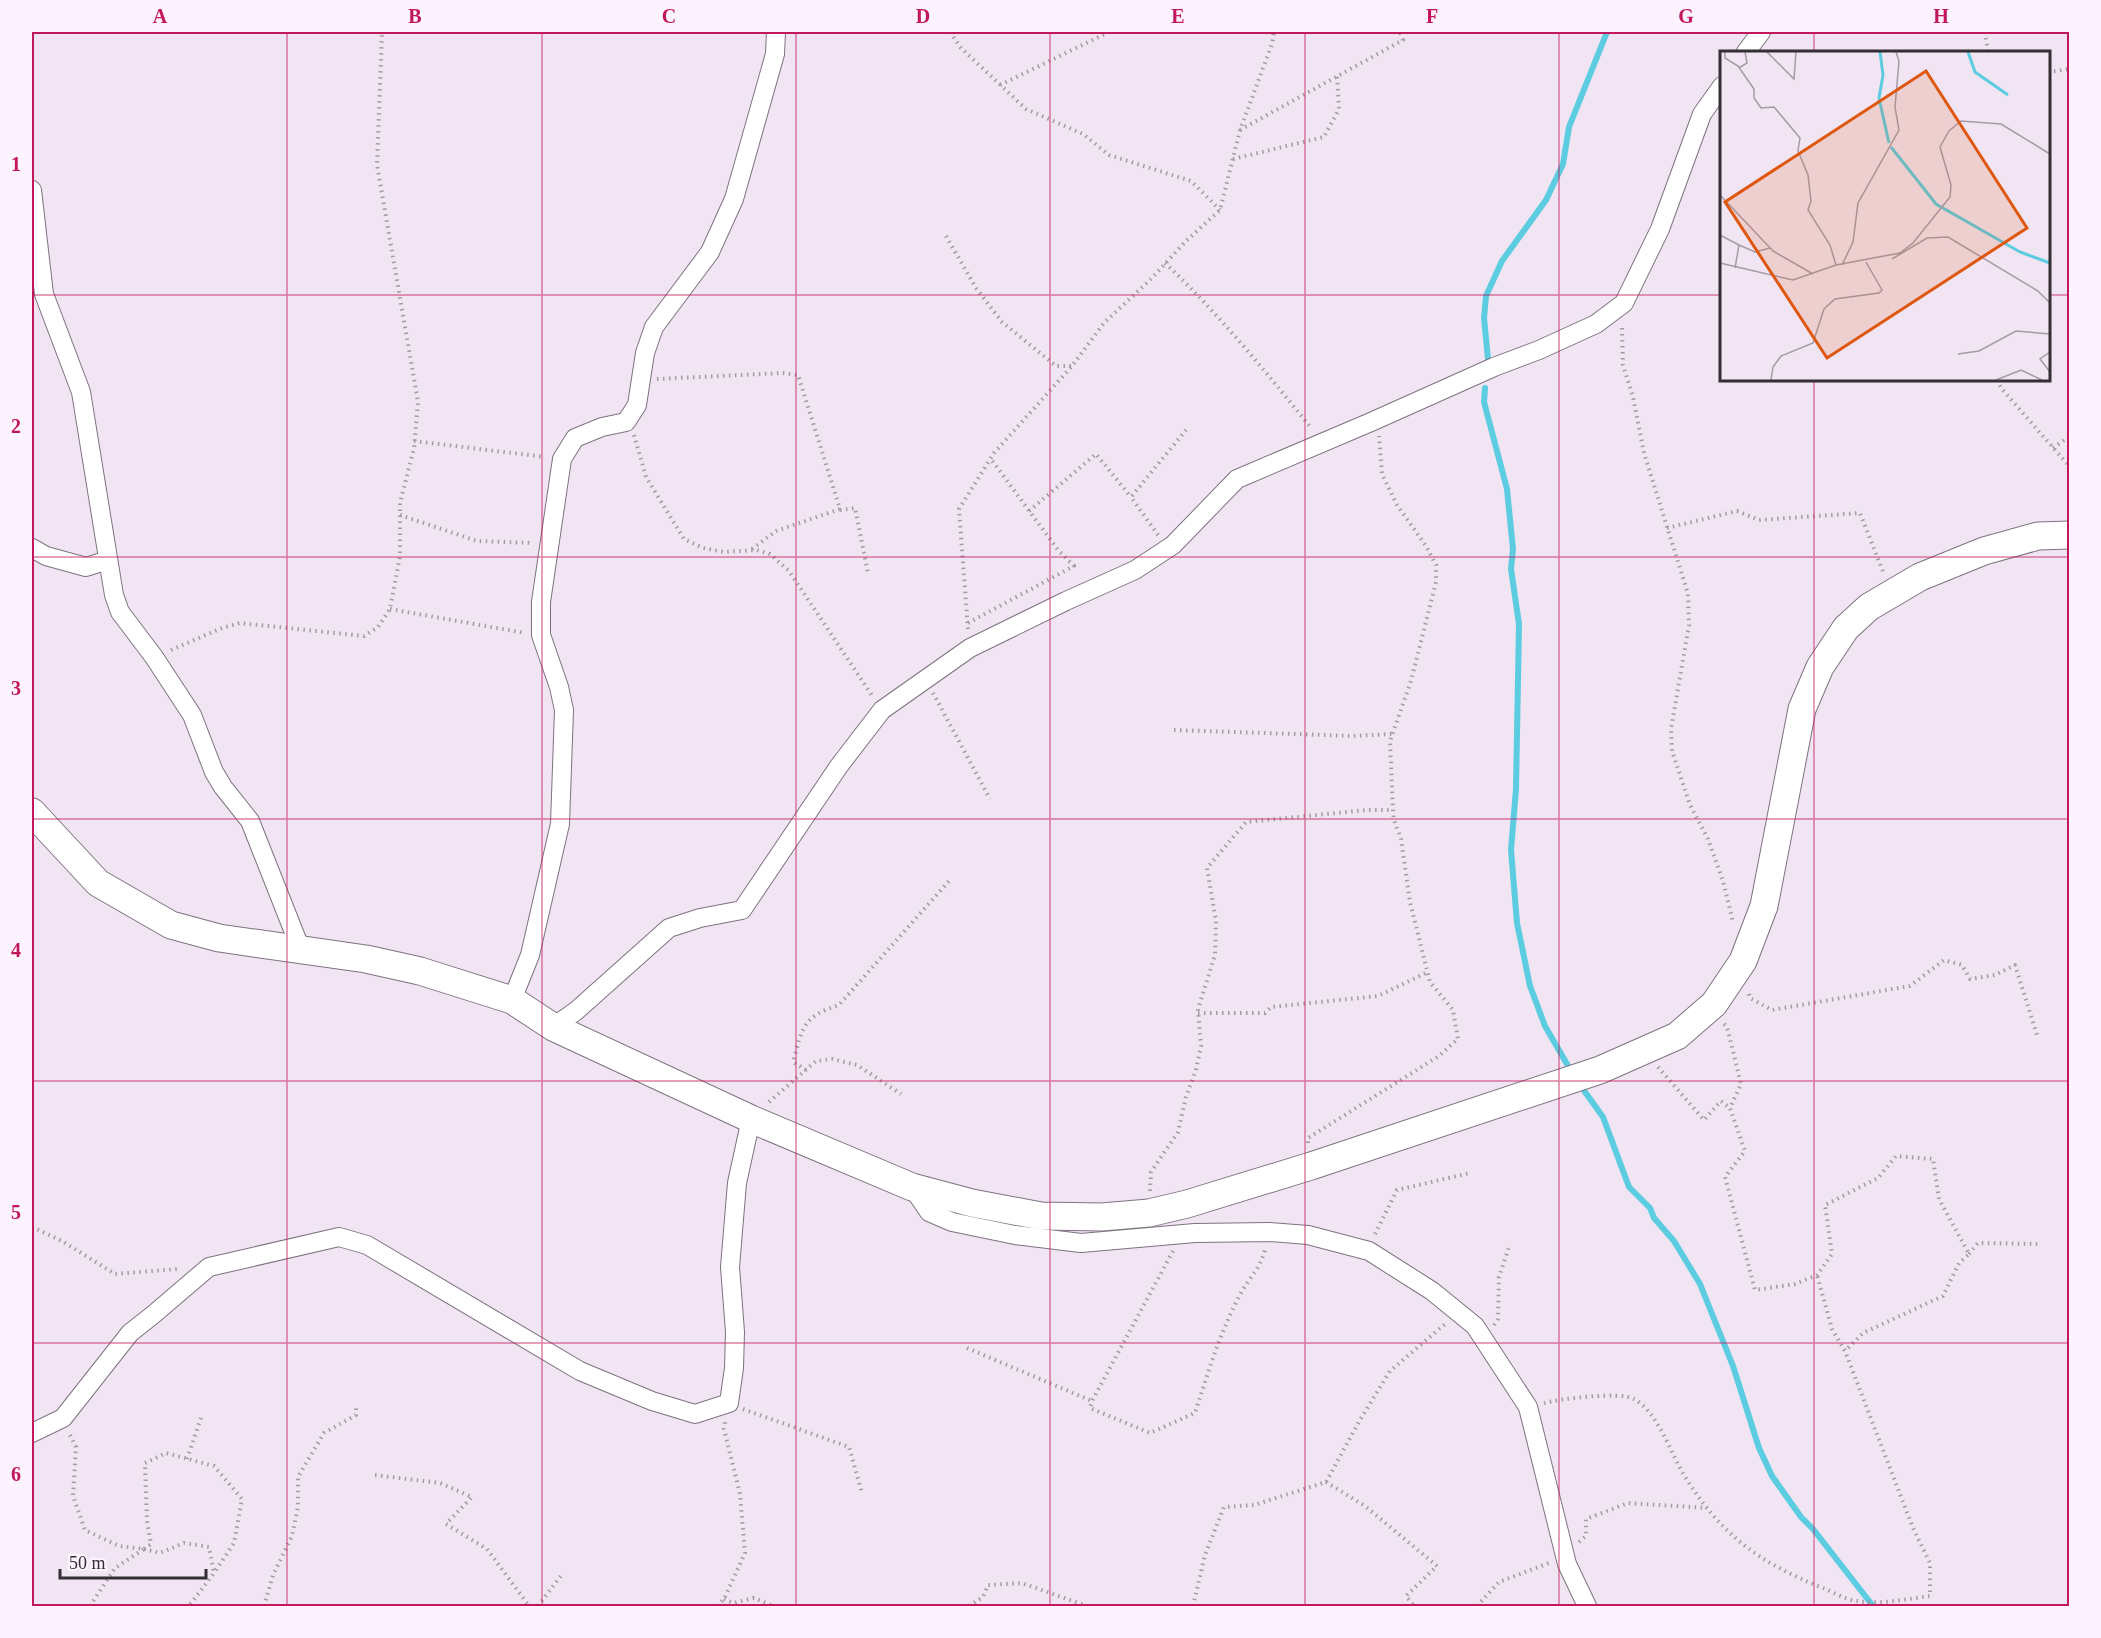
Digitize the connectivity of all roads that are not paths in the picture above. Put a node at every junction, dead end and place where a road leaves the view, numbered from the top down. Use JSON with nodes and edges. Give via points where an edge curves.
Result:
{"nodes":[{"id":1,"x":776,"y":32,"type":"edge"},
{"id":2,"x":1761,"y":32,"type":"edge"},
{"id":3,"x":1747,"y":51,"type":"edge"},
{"id":4,"x":1720,"y":89,"type":"edge"},
{"id":5,"x":32,"y":190,"type":"edge"},
{"id":6,"x":2070,"y":536,"type":"edge"},
{"id":7,"x":32,"y":548,"type":"edge"},
{"id":8,"x":108,"y":560,"type":"junction"},
{"id":9,"x":32,"y":812,"type":"edge"},
{"id":10,"x":302,"y":950,"type":"junction"},
{"id":11,"x":512,"y":1000,"type":"junction"},
{"id":12,"x":553,"y":1027,"type":"junction"},
{"id":13,"x":751,"y":1119,"type":"junction"},
{"id":14,"x":912,"y":1187,"type":"junction"},
{"id":15,"x":32,"y":1433,"type":"edge"},
{"id":16,"x":1587,"y":1606,"type":"edge"}],
"edges":[{"from":1,"to":11,"type":"street","via":[[775,54],[734,199],[710,252],[654,327],[645,353],[637,405],[626,422],[575,438],[562,459],[541,602],[541,635],[564,710],[560,824],[530,955]]},
{"from":2,"to":3,"type":"street"},
{"from":4,"to":12,"type":"street","via":[[1702,114],[1660,229],[1624,303],[1596,324],[1539,350],[1236,479],[1167,548],[1135,570],[970,648],[882,710],[839,766],[742,910],[669,928]]},
{"from":5,"to":8,"type":"street","via":[[44,294],[81,393]]},
{"from":6,"to":14,"type":"street","via":[[2038,536],[1984,551],[1920,578],[1869,607],[1846,628],[1820,667],[1802,709],[1764,906],[1743,961],[1714,1004],[1677,1036],[1568,1081],[1311,1166],[1149,1213],[1041,1216]]},
{"from":7,"to":8,"type":"street","via":[[86,567]]},
{"from":8,"to":10,"type":"street","via":[[120,612],[192,715],[214,772],[250,821]]},
{"from":9,"to":10,"type":"street","via":[[98,883],[171,925],[219,938]]},
{"from":10,"to":11,"type":"street","via":[[420,971]]},
{"from":11,"to":12,"type":"street"},
{"from":12,"to":13,"type":"street"},
{"from":13,"to":14,"type":"street"},
{"from":13,"to":15,"type":"street","via":[[737,1183],[730,1267],[735,1332],[729,1403],[695,1414],[580,1371],[367,1245],[339,1238],[209,1267],[130,1333],[63,1418]]},
{"from":14,"to":16,"type":"street","via":[[929,1212],[952,1222],[1015,1235],[1081,1243],[1183,1234],[1308,1235],[1366,1251],[1432,1291],[1475,1326],[1528,1407],[1565,1556]]}]}
